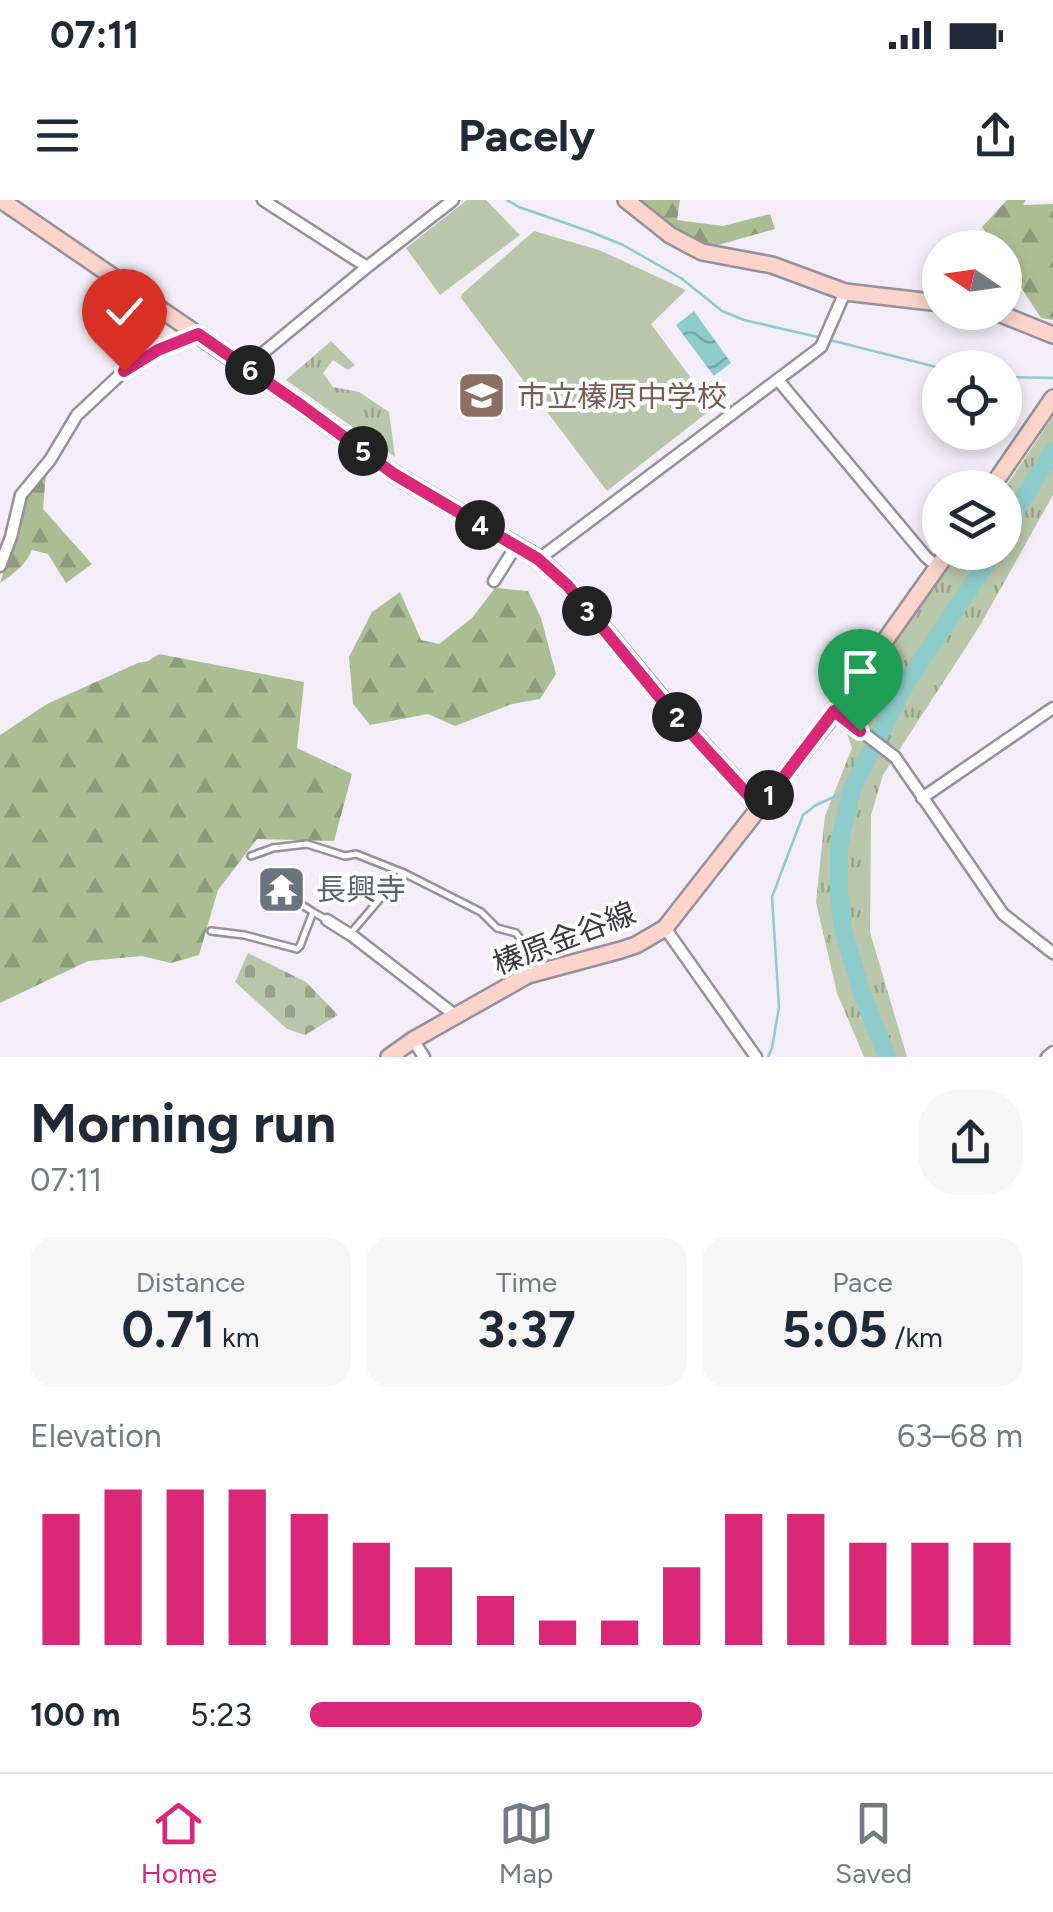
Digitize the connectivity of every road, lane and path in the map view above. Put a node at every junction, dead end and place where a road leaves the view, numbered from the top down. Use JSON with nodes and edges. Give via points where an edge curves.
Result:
{"nodes":[{"id":1,"x":2,"y":200,"type":"edge"},
{"id":2,"x":263,"y":200,"type":"edge"},
{"id":3,"x":453,"y":200,"type":"edge"},
{"id":4,"x":626,"y":200,"type":"edge"},
{"id":5,"x":367,"y":267,"type":"junction"},
{"id":6,"x":845,"y":292,"type":"junction"},
{"id":7,"x":922,"y":301,"type":"edge"},
{"id":8,"x":1022,"y":322,"type":"edge"},
{"id":9,"x":198,"y":334,"type":"junction"},
{"id":10,"x":1053,"y":335,"type":"edge"},
{"id":11,"x":246,"y":367,"type":"junction"},
{"id":12,"x":778,"y":380,"type":"junction"},
{"id":13,"x":1053,"y":398,"type":"edge"},
{"id":14,"x":1003,"y":470,"type":"edge"},
{"id":15,"x":516,"y":546,"type":"junction"},
{"id":16,"x":922,"y":552,"type":"edge"},
{"id":17,"x":538,"y":559,"type":"junction"},
{"id":18,"x":0,"y":566,"type":"edge"},
{"id":19,"x":937,"y":570,"type":"edge"},
{"id":20,"x":494,"y":581,"type":"dead end"},
{"id":21,"x":1053,"y":708,"type":"edge"},
{"id":22,"x":834,"y":711,"type":"junction"},
{"id":23,"x":922,"y":798,"type":"junction"},
{"id":24,"x":760,"y":808,"type":"junction"},
{"id":25,"x":252,"y":856,"type":"dead end"},
{"id":26,"x":402,"y":872,"type":"junction"},
{"id":27,"x":300,"y":903,"type":"dead end"},
{"id":28,"x":313,"y":912,"type":"junction"},
{"id":29,"x":326,"y":920,"type":"joint"},
{"id":30,"x":665,"y":928,"type":"junction"},
{"id":31,"x":210,"y":931,"type":"dead end"},
{"id":32,"x":350,"y":934,"type":"junction"},
{"id":33,"x":1053,"y":953,"type":"edge"},
{"id":34,"x":544,"y":970,"type":"junction"},
{"id":35,"x":456,"y":1016,"type":"junction"},
{"id":36,"x":413,"y":1040,"type":"junction"},
{"id":37,"x":1053,"y":1052,"type":"edge"},
{"id":38,"x":389,"y":1057,"type":"edge"},
{"id":39,"x":424,"y":1057,"type":"edge"},
{"id":40,"x":756,"y":1057,"type":"edge"},
{"id":41,"x":1047,"y":1057,"type":"edge"}],
"edges":[{"from":1,"to":9,"type":"street"},
{"from":2,"to":5,"type":"street"},
{"from":3,"to":5,"type":"street"},
{"from":4,"to":6,"type":"street","via":[[702,252],[772,265]]},
{"from":5,"to":11,"type":"street"},
{"from":6,"to":7,"type":"street"},
{"from":6,"to":12,"type":"street","via":[[822,345]]},
{"from":8,"to":10,"type":"street"},
{"from":9,"to":11,"type":"street"},
{"from":9,"to":18,"type":"street","via":[[124,371],[77,415],[21,495]]},
{"from":11,"to":15,"type":"street","via":[[394,474]]},
{"from":12,"to":16,"type":"street"},
{"from":12,"to":17,"type":"street"},
{"from":13,"to":14,"type":"street"},
{"from":15,"to":17,"type":"street"},
{"from":15,"to":20,"type":"street"},
{"from":17,"to":24,"type":"street"},
{"from":19,"to":22,"type":"street","name":"榛原金谷線"},
{"from":21,"to":23,"type":"street"},
{"from":22,"to":23,"type":"street","via":[[895,756]]},
{"from":22,"to":24,"type":"street","name":"榛原金谷線"},
{"from":23,"to":33,"type":"street","via":[[1003,914]]},
{"from":24,"to":30,"type":"street","name":"榛原金谷線"},
{"from":25,"to":26,"type":"lane","via":[[307,844]]},
{"from":26,"to":32,"type":"lane"},
{"from":26,"to":34,"type":"lane","via":[[516,933]]},
{"from":27,"to":28,"type":"lane"},
{"from":28,"to":29,"type":"lane"},
{"from":28,"to":31,"type":"lane","via":[[296,948]]},
{"from":29,"to":32,"type":"street"},
{"from":30,"to":34,"type":"street","name":"榛原金谷線","via":[[636,945]]},
{"from":30,"to":40,"type":"street"},
{"from":32,"to":35,"type":"street"},
{"from":34,"to":35,"type":"street","name":"榛原金谷線"},
{"from":35,"to":36,"type":"street","name":"榛原金谷線"},
{"from":36,"to":38,"type":"street","name":"榛原金谷線"},
{"from":36,"to":39,"type":"street"},
{"from":37,"to":41,"type":"street"}]}
